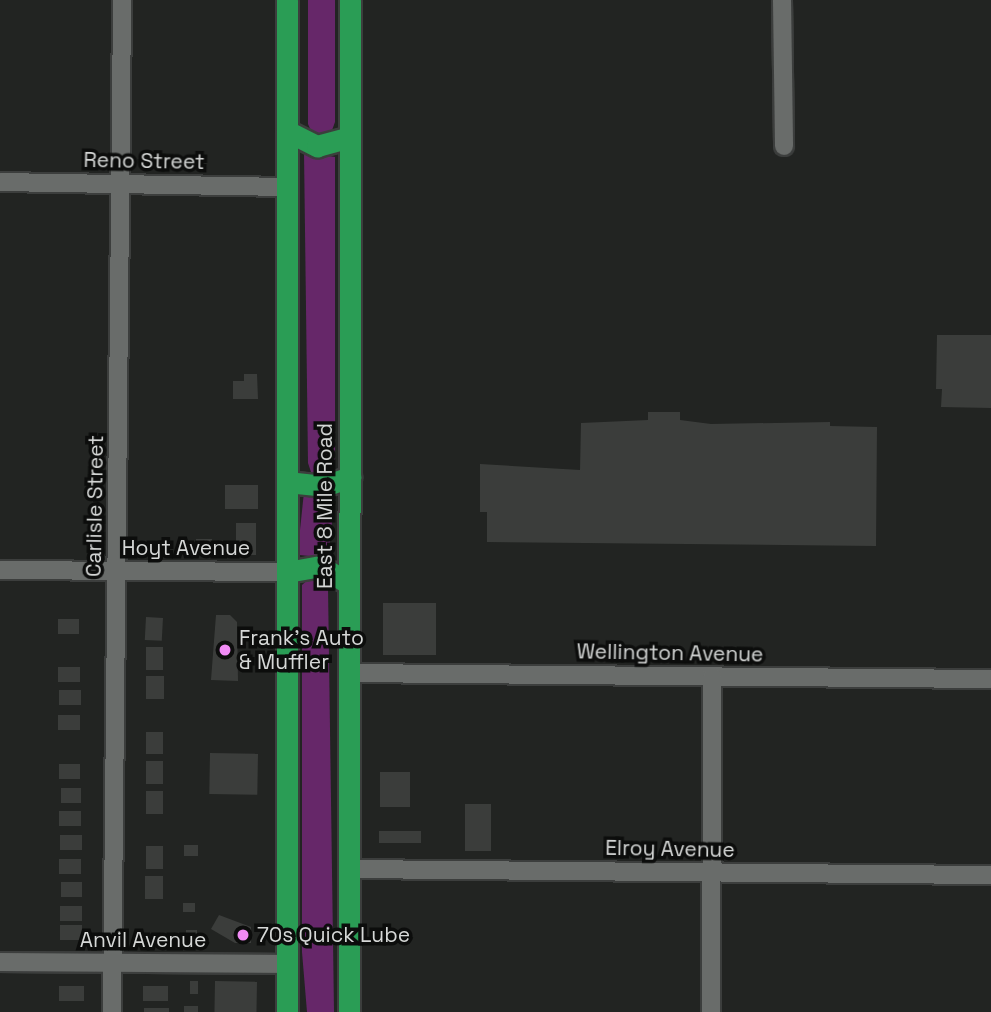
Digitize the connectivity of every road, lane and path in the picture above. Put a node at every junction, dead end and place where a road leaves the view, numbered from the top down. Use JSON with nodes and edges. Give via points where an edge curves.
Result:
{"nodes":[{"id":1,"x":122,"y":0,"type":"edge"},
{"id":2,"x":287,"y":0,"type":"edge"},
{"id":3,"x":350,"y":0,"type":"edge"},
{"id":4,"x":782,"y":0,"type":"edge"},
{"id":5,"x":287,"y":131,"type":"junction"},
{"id":6,"x":349,"y":137,"type":"junction"},
{"id":7,"x":784,"y":145,"type":"dead end"},
{"id":8,"x":0,"y":182,"type":"edge"},
{"id":9,"x":122,"y":183,"type":"junction"},
{"id":10,"x":287,"y":187,"type":"junction"},
{"id":11,"x":349,"y":477,"type":"junction"},
{"id":12,"x":287,"y":482,"type":"junction"},
{"id":13,"x":0,"y":570,"type":"edge"},
{"id":14,"x":116,"y":571,"type":"junction"},
{"id":15,"x":287,"y":572,"type":"junction"},
{"id":16,"x":349,"y":584,"type":"junction"},
{"id":17,"x":349,"y":673,"type":"junction"},
{"id":18,"x":712,"y":676,"type":"junction"},
{"id":19,"x":991,"y":679,"type":"edge"},
{"id":20,"x":349,"y":869,"type":"junction"},
{"id":21,"x":711,"y":872,"type":"junction"},
{"id":22,"x":991,"y":875,"type":"edge"},
{"id":23,"x":0,"y":962,"type":"edge"},
{"id":24,"x":112,"y":963,"type":"junction"},
{"id":25,"x":287,"y":964,"type":"junction"},
{"id":26,"x":112,"y":1012,"type":"edge"},
{"id":27,"x":287,"y":1012,"type":"edge"},
{"id":28,"x":349,"y":1012,"type":"edge"},
{"id":29,"x":711,"y":1012,"type":"edge"}],
"edges":[{"from":1,"to":9,"type":"street","name":"Carlisle Street"},
{"from":2,"to":5,"type":"highway","name":"East 8 Mile Road"},
{"from":3,"to":6,"type":"highway","name":"East 8 Mile Road"},
{"from":4,"to":7,"type":"street"},
{"from":5,"to":6,"type":"highway","via":[[317,146]]},
{"from":5,"to":10,"type":"highway","name":"East 8 Mile Road"},
{"from":6,"to":11,"type":"highway","name":"East 8 Mile Road"},
{"from":8,"to":9,"type":"street","name":"Reno Street"},
{"from":9,"to":10,"type":"street","name":"Reno Street"},
{"from":9,"to":14,"type":"street","name":"Carlisle Street"},
{"from":10,"to":12,"type":"highway","name":"East 8 Mile Road"},
{"from":11,"to":12,"type":"highway","via":[[324,486]]},
{"from":11,"to":16,"type":"highway","name":"East 8 Mile Road"},
{"from":12,"to":15,"type":"highway","name":"East 8 Mile Road"},
{"from":13,"to":14,"type":"street","name":"Hoyt Avenue"},
{"from":14,"to":15,"type":"street","name":"Hoyt Avenue"},
{"from":14,"to":24,"type":"street","name":"Carlisle Street"},
{"from":15,"to":16,"type":"highway","via":[[321,566]]},
{"from":15,"to":25,"type":"highway","name":"East 8 Mile Road"},
{"from":16,"to":17,"type":"highway","name":"East 8 Mile Road"},
{"from":17,"to":18,"type":"street","name":"Wellington Avenue"},
{"from":17,"to":20,"type":"highway","name":"East 8 Mile Road"},
{"from":18,"to":19,"type":"street","name":"Wellington Avenue"},
{"from":18,"to":21,"type":"street"},
{"from":20,"to":21,"type":"street","name":"Elroy Avenue"},
{"from":20,"to":28,"type":"highway","name":"East 8 Mile Road"},
{"from":21,"to":22,"type":"street","name":"Elroy Avenue"},
{"from":21,"to":29,"type":"street"},
{"from":23,"to":24,"type":"street","name":"Anvil Avenue"},
{"from":24,"to":25,"type":"street","name":"Anvil Avenue"},
{"from":24,"to":26,"type":"street","name":"Carlisle Street"},
{"from":25,"to":27,"type":"highway","name":"East 8 Mile Road"}]}
